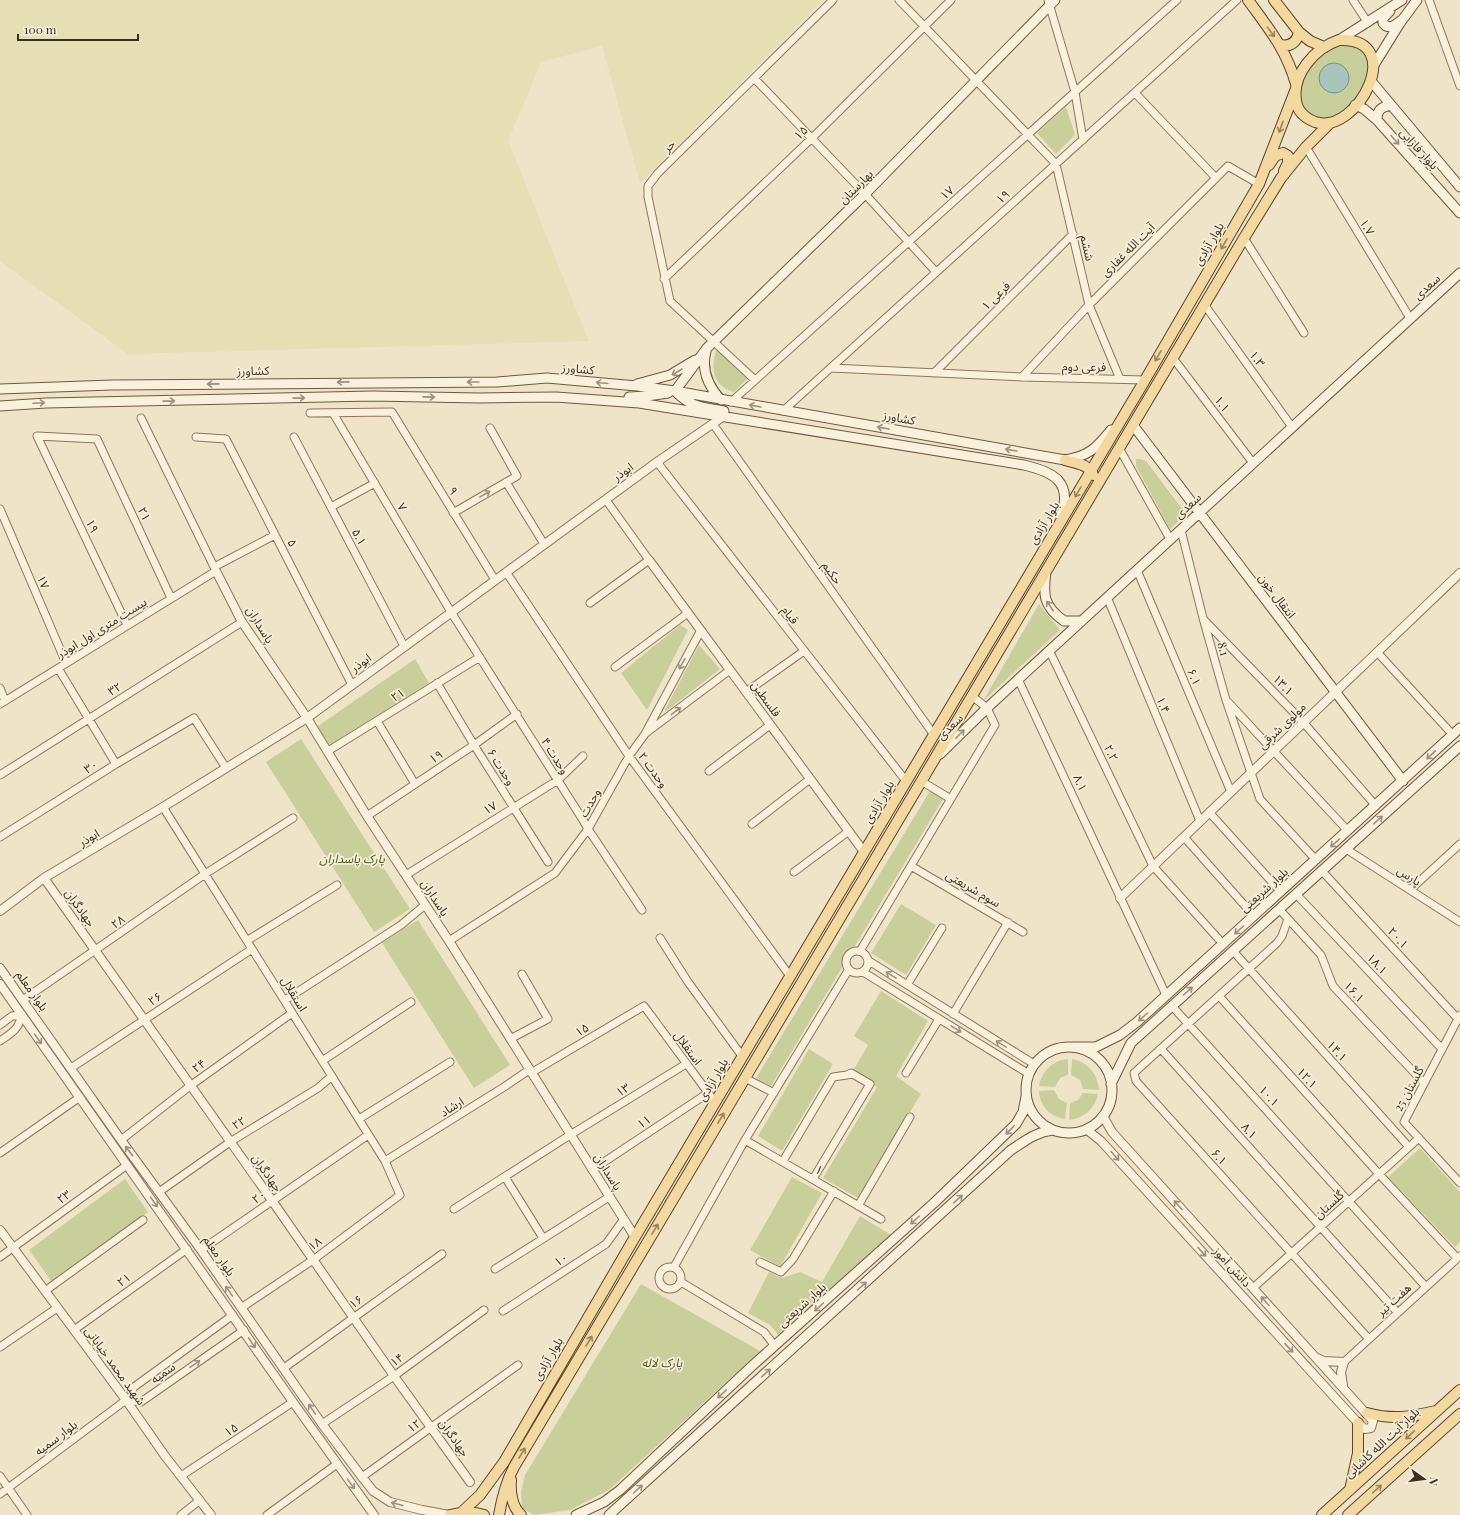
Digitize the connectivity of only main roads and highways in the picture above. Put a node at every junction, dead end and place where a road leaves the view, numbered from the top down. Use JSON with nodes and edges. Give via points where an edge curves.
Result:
{"nodes":[{"id":1,"x":1248,"y":0,"type":"edge"},
{"id":2,"x":1274,"y":0,"type":"edge"},
{"id":3,"x":1403,"y":0,"type":"edge"},
{"id":4,"x":1418,"y":0,"type":"edge"},
{"id":5,"x":1051,"y":2,"type":"edge"},
{"id":6,"x":1405,"y":16,"type":"junction"},
{"id":7,"x":1298,"y":32,"type":"junction"},
{"id":8,"x":1339,"y":40,"type":"junction"},
{"id":9,"x":1281,"y":45,"type":"junction"},
{"id":10,"x":1324,"y":48,"type":"junction"},
{"id":11,"x":1374,"y":65,"type":"junction"},
{"id":12,"x":1371,"y":82,"type":"junction"},
{"id":13,"x":1295,"y":88,"type":"junction"},
{"id":14,"x":1355,"y":105,"type":"junction"},
{"id":15,"x":1391,"y":105,"type":"junction"},
{"id":16,"x":1377,"y":120,"type":"junction"},
{"id":17,"x":1330,"y":123,"type":"junction"},
{"id":18,"x":1264,"y":172,"type":"junction"},
{"id":19,"x":1281,"y":178,"type":"junction"},
{"id":20,"x":1460,"y":186,"type":"edge"},
{"id":21,"x":1460,"y":213,"type":"edge"},
{"id":22,"x":1460,"y":272,"type":"edge"},
{"id":23,"x":707,"y":348,"type":"junction"},
{"id":24,"x":402,"y":382,"type":"junction"},
{"id":25,"x":628,"y":385,"type":"junction"},
{"id":26,"x":0,"y":389,"type":"edge"},
{"id":27,"x":675,"y":391,"type":"junction"},
{"id":28,"x":402,"y":396,"type":"junction"},
{"id":29,"x":556,"y":397,"type":"junction"},
{"id":30,"x":721,"y":400,"type":"junction"},
{"id":31,"x":0,"y":406,"type":"edge"},
{"id":32,"x":1126,"y":410,"type":"junction"},
{"id":33,"x":1133,"y":425,"type":"junction"},
{"id":34,"x":788,"y":427,"type":"junction"},
{"id":35,"x":905,"y":432,"type":"junction"},
{"id":36,"x":902,"y":446,"type":"junction"},
{"id":37,"x":1026,"y":453,"type":"junction"},
{"id":38,"x":1065,"y":460,"type":"junction"},
{"id":39,"x":1024,"y":465,"type":"junction"},
{"id":40,"x":1091,"y":470,"type":"junction"},
{"id":41,"x":1081,"y":512,"type":"junction"},
{"id":42,"x":1199,"y":512,"type":"junction"},
{"id":43,"x":1057,"y":527,"type":"junction"},
{"id":44,"x":1047,"y":570,"type":"junction"},
{"id":45,"x":1081,"y":621,"type":"junction"},
{"id":46,"x":1457,"y":732,"type":"edge"},
{"id":47,"x":1460,"y":747,"type":"edge"},
{"id":48,"x":934,"y":759,"type":"junction"},
{"id":49,"x":1403,"y":781,"type":"junction"},
{"id":50,"x":812,"y":939,"type":"junction"},
{"id":51,"x":824,"y":945,"type":"junction"},
{"id":52,"x":1120,"y":1035,"type":"junction"},
{"id":53,"x":1131,"y":1043,"type":"junction"},
{"id":54,"x":1073,"y":1047,"type":"junction"},
{"id":55,"x":1111,"y":1084,"type":"junction"},
{"id":56,"x":1026,"y":1096,"type":"junction"},
{"id":57,"x":1053,"y":1130,"type":"junction"},
{"id":58,"x":1460,"y":1390,"type":"edge"},
{"id":59,"x":1436,"y":1411,"type":"junction"},
{"id":60,"x":1367,"y":1413,"type":"road end"},
{"id":61,"x":1460,"y":1414,"type":"edge"},
{"id":62,"x":1358,"y":1423,"type":"road end"},
{"id":63,"x":514,"y":1467,"type":"junction"},
{"id":64,"x":1350,"y":1490,"type":"junction"},
{"id":65,"x":462,"y":1512,"type":"junction"},
{"id":66,"x":450,"y":1515,"type":"edge"},
{"id":67,"x":484,"y":1515,"type":"edge"},
{"id":68,"x":499,"y":1515,"type":"edge"},
{"id":69,"x":522,"y":1515,"type":"edge"},
{"id":70,"x":576,"y":1515,"type":"edge"},
{"id":71,"x":609,"y":1515,"type":"edge"},
{"id":72,"x":1322,"y":1515,"type":"edge"},
{"id":73,"x":1348,"y":1515,"type":"edge"}],
"edges":[{"from":1,"to":9,"type":"main road","one_way":true},
{"from":2,"to":7,"type":"main road"},
{"from":3,"to":6,"type":"main road","via":[[1383,18],[1383,23],[1386,26],[1395,26]]},
{"from":3,"to":8,"type":"main road"},
{"from":4,"to":6,"type":"main road"},
{"from":5,"to":23,"type":"main road","name":"بهارستان","via":[[978,81]]},
{"from":6,"to":11,"type":"main road"},
{"from":7,"to":9,"type":"main road","via":[[1295,42],[1291,45]]},
{"from":7,"to":10,"type":"main road"},
{"from":8,"to":10,"type":"main road"},
{"from":8,"to":11,"type":"main road","via":[[1359,43],[1372,56]]},
{"from":9,"to":13,"type":"main road","via":[[1292,67]]},
{"from":10,"to":13,"type":"main road","via":[[1309,61]]},
{"from":11,"to":12,"type":"main road"},
{"from":12,"to":14,"type":"main road"},
{"from":12,"to":15,"type":"main road","name":"بلوار فارابی"},
{"from":13,"to":17,"type":"main road","via":[[1296,104],[1305,117],[1316,122]]},
{"from":13,"to":18,"type":"main road","name":"بلوار آزادی","one_way":true},
{"from":14,"to":16,"type":"main road","name":"بلوار فارابی"},
{"from":14,"to":17,"type":"main road","via":[[1342,118]]},
{"from":15,"to":16,"type":"main road","via":[[1381,109],[1377,114]]},
{"from":15,"to":20,"type":"main road","name":"بلوار فارابی"},
{"from":16,"to":21,"type":"main road","name":"بلوار فارابی","one_way":true},
{"from":17,"to":19,"type":"main road"},
{"from":18,"to":19,"type":"main road","via":[[1275,156],[1283,153],[1288,156],[1288,163]]},
{"from":18,"to":32,"type":"main road","name":"بلوار آزادی","one_way":true},
{"from":19,"to":33,"type":"main road"},
{"from":22,"to":42,"type":"main road","name":"سعدی"},
{"from":23,"to":25,"type":"main road","one_way":true,"via":[[691,363],[670,376]]},
{"from":23,"to":27,"type":"main road","name":"بهارستان"},
{"from":23,"to":30,"type":"main road","via":[[704,359],[706,377],[713,392]]},
{"from":25,"to":24,"type":"main road","name":"کشاورز","one_way":true,"via":[[548,378],[496,382]]},
{"from":24,"to":26,"type":"main road","name":"کشاورز","one_way":true,"via":[[112,385]]},
{"from":24,"to":28,"type":"main road"},
{"from":25,"to":27,"type":"main road","name":"کشاورز"},
{"from":27,"to":29,"type":"main road","via":[[647,396]]},
{"from":27,"to":30,"type":"main road","name":"کشاورز"},
{"from":27,"to":34,"type":"main road","via":[[692,405],[767,419]]},
{"from":28,"to":29,"type":"main road","one_way":true},
{"from":31,"to":28,"type":"main road","one_way":true,"via":[[46,402]]},
{"from":29,"to":34,"type":"main road","via":[[639,403]]},
{"from":35,"to":30,"type":"main road","name":"کشاورز","one_way":true},
{"from":32,"to":38,"type":"main road","name":"کشاورز","via":[[1104,439],[1090,452]]},
{"from":32,"to":40,"type":"main road","name":"بلوار آزادی"},
{"from":33,"to":41,"type":"main road"},
{"from":33,"to":42,"type":"main road","name":"انتقال خون"},
{"from":34,"to":36,"type":"main road"},
{"from":35,"to":36,"type":"main road"},
{"from":37,"to":35,"type":"main road","name":"کشاورز","one_way":true},
{"from":36,"to":39,"type":"main road"},
{"from":37,"to":38,"type":"main road","name":"کشاورز"},
{"from":37,"to":39,"type":"main road"},
{"from":38,"to":40,"type":"main road"},
{"from":39,"to":43,"type":"main road","via":[[1042,470],[1059,481],[1065,499]]},
{"from":40,"to":41,"type":"main road","via":[[1094,482],[1081,505]]},
{"from":40,"to":43,"type":"main road","name":"بلوار آزادی","one_way":true},
{"from":41,"to":44,"type":"main road"},
{"from":42,"to":45,"type":"main road","name":"سعدی"},
{"from":42,"to":49,"type":"main road","name":"انتقال خون"},
{"from":43,"to":50,"type":"main road","name":"بلوار آزادی"},
{"from":45,"to":44,"type":"main road","one_way":true,"via":[[1064,621],[1052,610],[1044,593]]},
{"from":44,"to":48,"type":"main road"},
{"from":48,"to":45,"type":"main road","name":"سعدی","one_way":true},
{"from":46,"to":49,"type":"main road","name":"بلوار شریعتی","one_way":true},
{"from":53,"to":47,"type":"main road","name":"بلوار شریعتی","one_way":true},
{"from":48,"to":51,"type":"main road"},
{"from":49,"to":52,"type":"main road","name":"بلوار شریعتی","one_way":true},
{"from":50,"to":51,"type":"main road"},
{"from":50,"to":65,"type":"main road","name":"بلوار آزادی","via":[[504,1462],[480,1495]]},
{"from":63,"to":51,"type":"main road","one_way":true},
{"from":52,"to":53,"type":"main road","via":[[1120,1042]]},
{"from":52,"to":54,"type":"main road","name":"بلوار شریعتی","via":[[1096,1047]]},
{"from":53,"to":55,"type":"main road","name":"بلوار شریعتی"},
{"from":54,"to":55,"type":"main road","via":[[1094,1056],[1108,1073]]},
{"from":54,"to":56,"type":"main road","via":[[1052,1051],[1034,1064],[1026,1085]]},
{"from":55,"to":57,"type":"main road","via":[[1108,1106],[1096,1124],[1075,1133]]},
{"from":56,"to":57,"type":"main road","via":[[1035,1117]]},
{"from":56,"to":70,"type":"main road","name":"بلوار شریعتی","one_way":true,"via":[[1023,1112],[1016,1124],[929,1207],[620,1490],[604,1502]]},
{"from":71,"to":57,"type":"main road","one_way":true,"via":[[1011,1150],[1042,1131]]},
{"from":58,"to":59,"type":"main road","name":"بلوار آیت الله کاشانی"},
{"from":59,"to":60,"type":"main road","via":[[1393,1418]]},
{"from":59,"to":64,"type":"main road","name":"بلوار آیت الله کاشانی","one_way":true},
{"from":73,"to":61,"type":"main road","one_way":true},
{"from":62,"to":64,"type":"main road","via":[[1358,1453]]},
{"from":63,"to":68,"type":"main road","via":[[503,1494]]},
{"from":63,"to":69,"type":"main road","via":[[511,1482],[513,1503]]},
{"from":64,"to":72,"type":"main road","name":"بلوار آیت الله کاشانی"},
{"from":65,"to":66,"type":"main road"},
{"from":65,"to":67,"type":"main road"}]}
